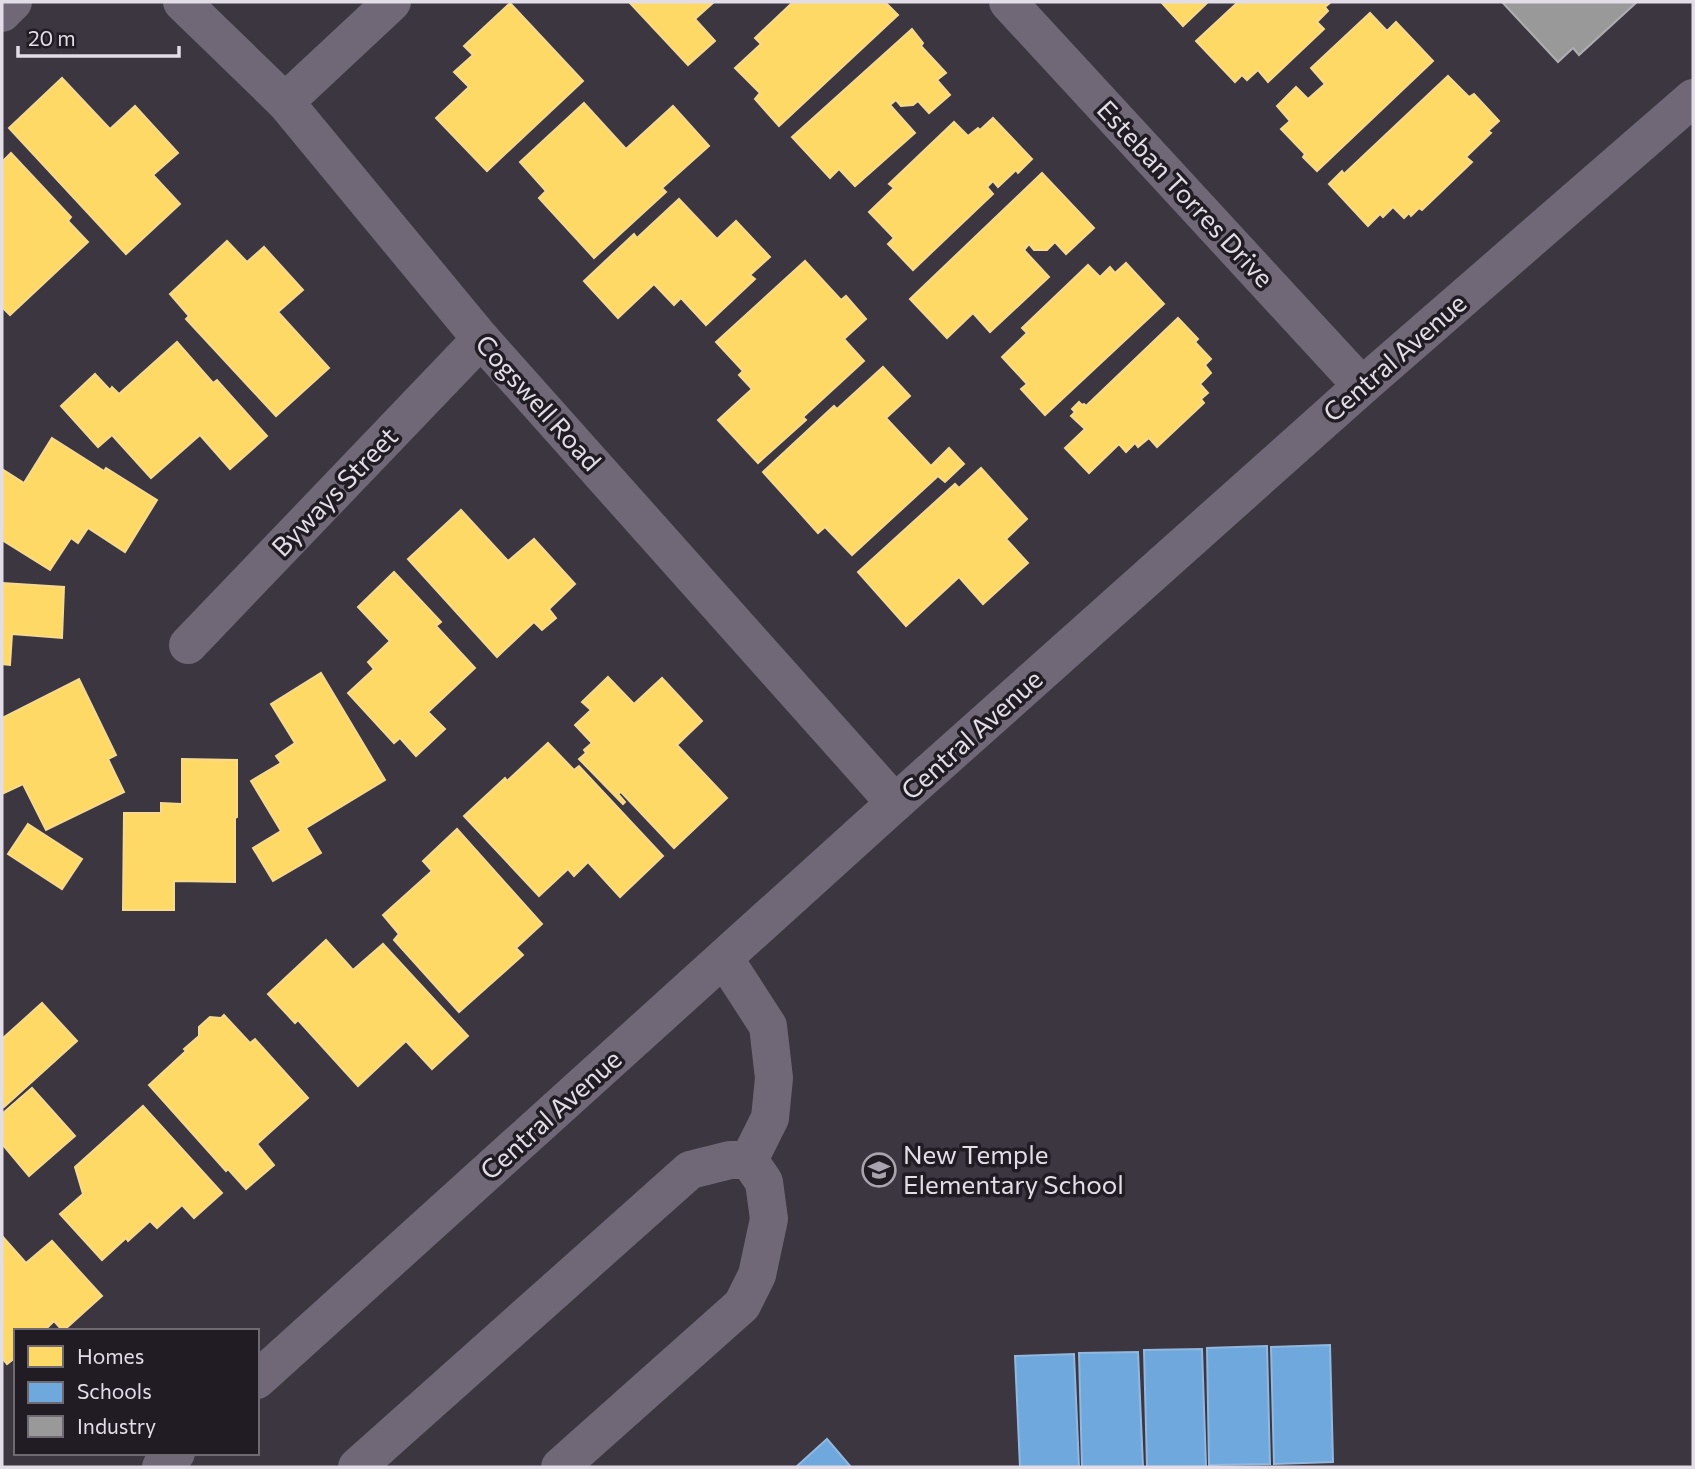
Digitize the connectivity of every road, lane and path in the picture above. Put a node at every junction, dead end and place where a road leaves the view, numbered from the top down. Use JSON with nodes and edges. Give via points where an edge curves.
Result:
{"nodes":[{"id":1,"x":13,"y":2,"type":"edge"},
{"id":2,"x":182,"y":2,"type":"edge"},
{"id":3,"x":392,"y":2,"type":"edge"},
{"id":4,"x":1009,"y":2,"type":"edge"},
{"id":5,"x":2,"y":13,"type":"edge"},
{"id":6,"x":285,"y":102,"type":"junction"},
{"id":7,"x":1690,"y":107,"type":"edge"},
{"id":8,"x":481,"y":339,"type":"junction"},
{"id":9,"x":1362,"y":386,"type":"junction"},
{"id":10,"x":188,"y":645,"type":"dead end"},
{"id":11,"x":895,"y":803,"type":"junction"},
{"id":12,"x":724,"y":958,"type":"junction"},
{"id":13,"x":749,"y":1160,"type":"junction"},
{"id":14,"x":259,"y":1378,"type":"edge"},
{"id":15,"x":176,"y":1455,"type":"edge"},
{"id":16,"x":181,"y":1455,"type":"edge"},
{"id":17,"x":161,"y":1467,"type":"edge"},
{"id":18,"x":195,"y":1467,"type":"edge"},
{"id":19,"x":357,"y":1467,"type":"edge"},
{"id":20,"x":560,"y":1467,"type":"edge"}],
"edges":[{"from":1,"to":5,"type":"street"},
{"from":2,"to":6,"type":"street","name":"Cogswell Road"},
{"from":3,"to":6,"type":"street"},
{"from":4,"to":9,"type":"street","name":"Esteban Torres Drive"},
{"from":6,"to":8,"type":"street","name":"Cogswell Road"},
{"from":7,"to":9,"type":"street","name":"Central Avenue"},
{"from":8,"to":10,"type":"street","name":"Byways Street"},
{"from":8,"to":11,"type":"street","name":"Cogswell Road"},
{"from":9,"to":11,"type":"street","name":"Central Avenue"},
{"from":11,"to":12,"type":"street","name":"Central Avenue"},
{"from":12,"to":13,"type":"street","via":[[768,1026],[774,1078],[770,1118]]},
{"from":12,"to":14,"type":"street","name":"Central Avenue"},
{"from":13,"to":19,"type":"street","via":[[690,1170]]},
{"from":13,"to":20,"type":"street","via":[[764,1182],[769,1219],[758,1275],[742,1305]]},
{"from":15,"to":17,"type":"street"},
{"from":16,"to":18,"type":"street"}]}
